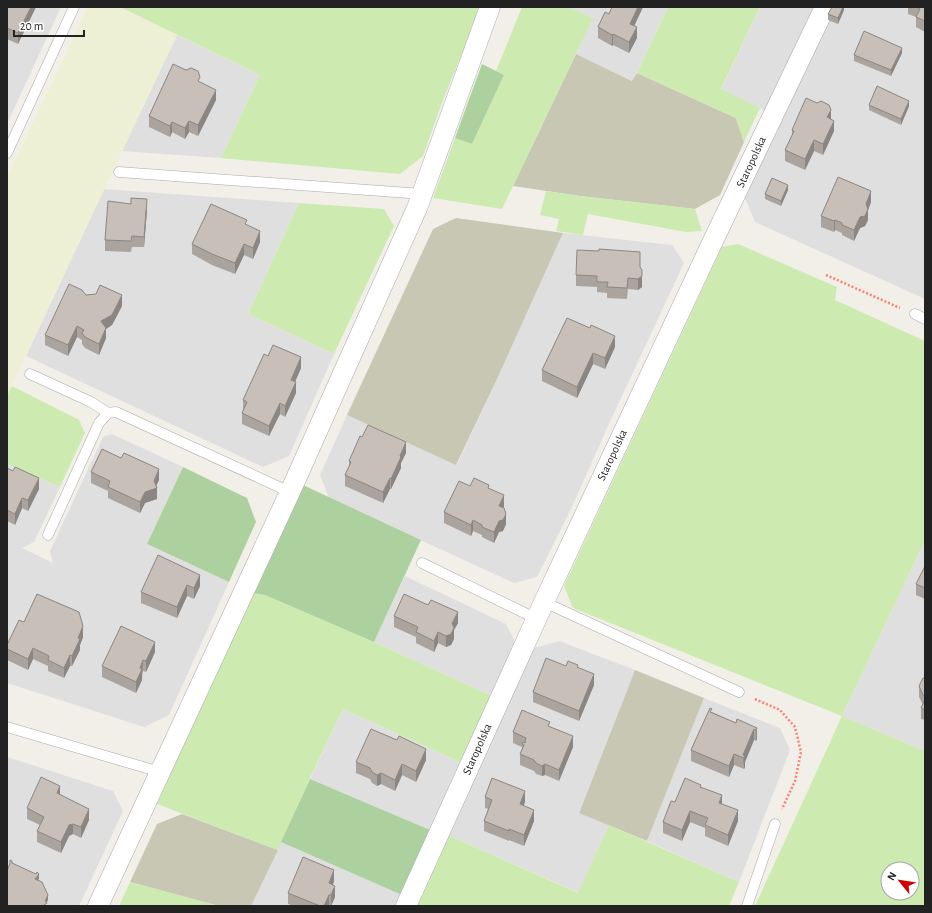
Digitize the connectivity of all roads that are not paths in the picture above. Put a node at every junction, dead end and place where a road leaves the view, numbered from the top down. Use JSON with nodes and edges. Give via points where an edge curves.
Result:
{"nodes":[{"id":1,"x":74,"y":7,"type":"edge"},
{"id":2,"x":490,"y":7,"type":"edge"},
{"id":3,"x":825,"y":7,"type":"edge"},
{"id":4,"x":7,"y":153,"type":"edge"},
{"id":5,"x":118,"y":172,"type":"dead end"},
{"id":6,"x":422,"y":194,"type":"junction"},
{"id":7,"x":915,"y":314,"type":"road end"},
{"id":8,"x":925,"y":319,"type":"edge"},
{"id":9,"x":30,"y":374,"type":"dead end"},
{"id":10,"x":108,"y":413,"type":"junction"},
{"id":11,"x":290,"y":492,"type":"junction"},
{"id":12,"x":48,"y":535,"type":"dead end"},
{"id":13,"x":422,"y":563,"type":"dead end"},
{"id":14,"x":540,"y":610,"type":"junction"},
{"id":15,"x":739,"y":692,"type":"road end"},
{"id":16,"x":7,"y":727,"type":"edge"},
{"id":17,"x":160,"y":772,"type":"junction"},
{"id":18,"x":775,"y":824,"type":"road end"},
{"id":19,"x":98,"y":906,"type":"edge"},
{"id":20,"x":406,"y":906,"type":"edge"},
{"id":21,"x":747,"y":906,"type":"edge"}],
"edges":[{"from":1,"to":4,"type":"lane"},
{"from":2,"to":6,"type":"street"},
{"from":3,"to":14,"type":"street","name":"Staropolska"},
{"from":5,"to":6,"type":"lane"},
{"from":6,"to":11,"type":"street"},
{"from":7,"to":8,"type":"lane"},
{"from":9,"to":10,"type":"lane","via":[[92,402]]},
{"from":10,"to":11,"type":"lane","via":[[116,412]]},
{"from":10,"to":12,"type":"lane","via":[[98,423]]},
{"from":11,"to":17,"type":"street"},
{"from":13,"to":14,"type":"lane"},
{"from":14,"to":15,"type":"lane"},
{"from":14,"to":20,"type":"street","name":"Staropolska"},
{"from":16,"to":17,"type":"lane"},
{"from":17,"to":19,"type":"street"},
{"from":18,"to":21,"type":"lane"}]}
